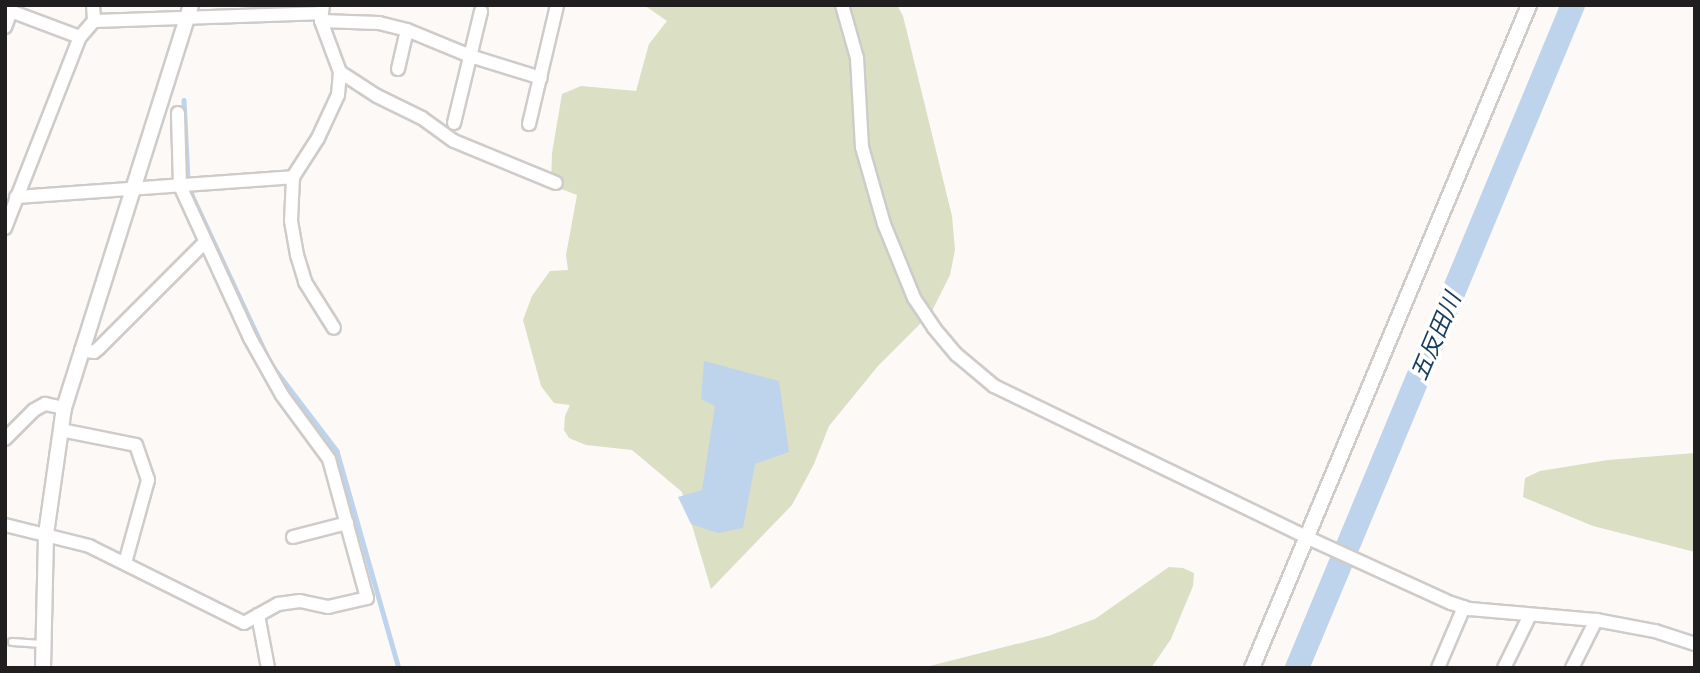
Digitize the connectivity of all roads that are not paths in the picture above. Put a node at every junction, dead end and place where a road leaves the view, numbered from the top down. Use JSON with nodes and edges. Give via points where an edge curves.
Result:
{"nodes":[{"id":1,"x":93,"y":5,"type":"edge"},
{"id":2,"x":170,"y":5,"type":"edge"},
{"id":3,"x":842,"y":5,"type":"edge"},
{"id":4,"x":1529,"y":5,"type":"edge"},
{"id":5,"x":557,"y":6,"type":"edge"},
{"id":6,"x":8,"y":10,"type":"edge"},
{"id":7,"x":481,"y":10,"type":"dead end"},
{"id":8,"x":189,"y":12,"type":"edge"},
{"id":9,"x":321,"y":13,"type":"edge"},
{"id":10,"x":171,"y":19,"type":"junction"},
{"id":11,"x":94,"y":21,"type":"junction"},
{"id":12,"x":5,"y":27,"type":"edge"},
{"id":13,"x":407,"y":30,"type":"junction"},
{"id":14,"x":80,"y":37,"type":"junction"},
{"id":15,"x":470,"y":56,"type":"junction"},
{"id":16,"x":398,"y":69,"type":"dead end"},
{"id":17,"x":340,"y":72,"type":"junction"},
{"id":18,"x":541,"y":78,"type":"junction"},
{"id":19,"x":178,"y":113,"type":"dead end"},
{"id":20,"x":454,"y":122,"type":"dead end"},
{"id":21,"x":529,"y":124,"type":"dead end"},
{"id":22,"x":293,"y":177,"type":"junction"},
{"id":23,"x":556,"y":183,"type":"dead end"},
{"id":24,"x":187,"y":186,"type":"junction"},
{"id":25,"x":131,"y":188,"type":"junction"},
{"id":26,"x":16,"y":197,"type":"junction"},
{"id":27,"x":5,"y":229,"type":"edge"},
{"id":28,"x":205,"y":242,"type":"junction"},
{"id":29,"x":334,"y":328,"type":"dead end"},
{"id":30,"x":81,"y":350,"type":"junction"},
{"id":31,"x":64,"y":408,"type":"junction"},
{"id":32,"x":61,"y":430,"type":"junction"},
{"id":33,"x":5,"y":439,"type":"edge"},
{"id":34,"x":346,"y":523,"type":"junction"},
{"id":35,"x":5,"y":525,"type":"edge"},
{"id":36,"x":46,"y":534,"type":"junction"},
{"id":37,"x":293,"y":537,"type":"dead end"},
{"id":38,"x":1306,"y":537,"type":"junction"},
{"id":39,"x":125,"y":564,"type":"junction"},
{"id":40,"x":1464,"y":607,"type":"junction"},
{"id":41,"x":258,"y":615,"type":"junction"},
{"id":42,"x":1530,"y":615,"type":"junction"},
{"id":43,"x":1596,"y":620,"type":"junction"},
{"id":44,"x":12,"y":642,"type":"dead end"},
{"id":45,"x":1695,"y":644,"type":"edge"},
{"id":46,"x":44,"y":645,"type":"junction"},
{"id":47,"x":43,"y":668,"type":"edge"},
{"id":48,"x":268,"y":668,"type":"edge"},
{"id":49,"x":1252,"y":668,"type":"edge"},
{"id":50,"x":1438,"y":668,"type":"edge"},
{"id":51,"x":1504,"y":668,"type":"edge"},
{"id":52,"x":1572,"y":668,"type":"edge"}],
"edges":[{"from":1,"to":11,"type":"street"},
{"from":2,"to":10,"type":"street"},
{"from":3,"to":38,"type":"street","via":[[857,58],[862,147],[884,223],[915,298],[957,355],[994,386]]},
{"from":4,"to":38,"type":"street"},
{"from":5,"to":18,"type":"street"},
{"from":6,"to":12,"type":"street"},
{"from":6,"to":14,"type":"street"},
{"from":7,"to":15,"type":"street"},
{"from":8,"to":9,"type":"street"},
{"from":8,"to":10,"type":"street"},
{"from":8,"to":25,"type":"street"},
{"from":9,"to":13,"type":"street"},
{"from":9,"to":17,"type":"street"},
{"from":10,"to":11,"type":"street"},
{"from":11,"to":14,"type":"street"},
{"from":13,"to":15,"type":"street"},
{"from":13,"to":16,"type":"street"},
{"from":14,"to":26,"type":"street"},
{"from":15,"to":18,"type":"street"},
{"from":15,"to":20,"type":"street"},
{"from":17,"to":22,"type":"street","via":[[338,95]]},
{"from":17,"to":23,"type":"street","via":[[454,141]]},
{"from":18,"to":21,"type":"street"},
{"from":19,"to":24,"type":"street"},
{"from":22,"to":24,"type":"street"},
{"from":22,"to":29,"type":"street","via":[[291,221],[297,255],[305,282]]},
{"from":24,"to":25,"type":"street"},
{"from":24,"to":28,"type":"street"},
{"from":25,"to":26,"type":"street"},
{"from":25,"to":30,"type":"street"},
{"from":26,"to":27,"type":"street"},
{"from":28,"to":30,"type":"street","via":[[99,348]]},
{"from":28,"to":34,"type":"street","via":[[282,395],[329,459]]},
{"from":30,"to":31,"type":"street"},
{"from":31,"to":32,"type":"street"},
{"from":31,"to":33,"type":"street","via":[[45,404]]},
{"from":32,"to":36,"type":"street"},
{"from":32,"to":39,"type":"street","via":[[136,445],[148,481]]},
{"from":34,"to":37,"type":"street"},
{"from":34,"to":41,"type":"street","via":[[367,598],[328,607],[300,601],[278,604]]},
{"from":35,"to":36,"type":"street"},
{"from":36,"to":39,"type":"street","via":[[89,546]]},
{"from":36,"to":46,"type":"street"},
{"from":38,"to":40,"type":"street"},
{"from":38,"to":49,"type":"street"},
{"from":39,"to":41,"type":"street","via":[[244,623]]},
{"from":40,"to":42,"type":"street"},
{"from":40,"to":50,"type":"street"},
{"from":41,"to":48,"type":"street"},
{"from":42,"to":43,"type":"street"},
{"from":42,"to":51,"type":"street"},
{"from":43,"to":45,"type":"street"},
{"from":43,"to":52,"type":"street"},
{"from":44,"to":46,"type":"lane"},
{"from":46,"to":47,"type":"street"}]}
